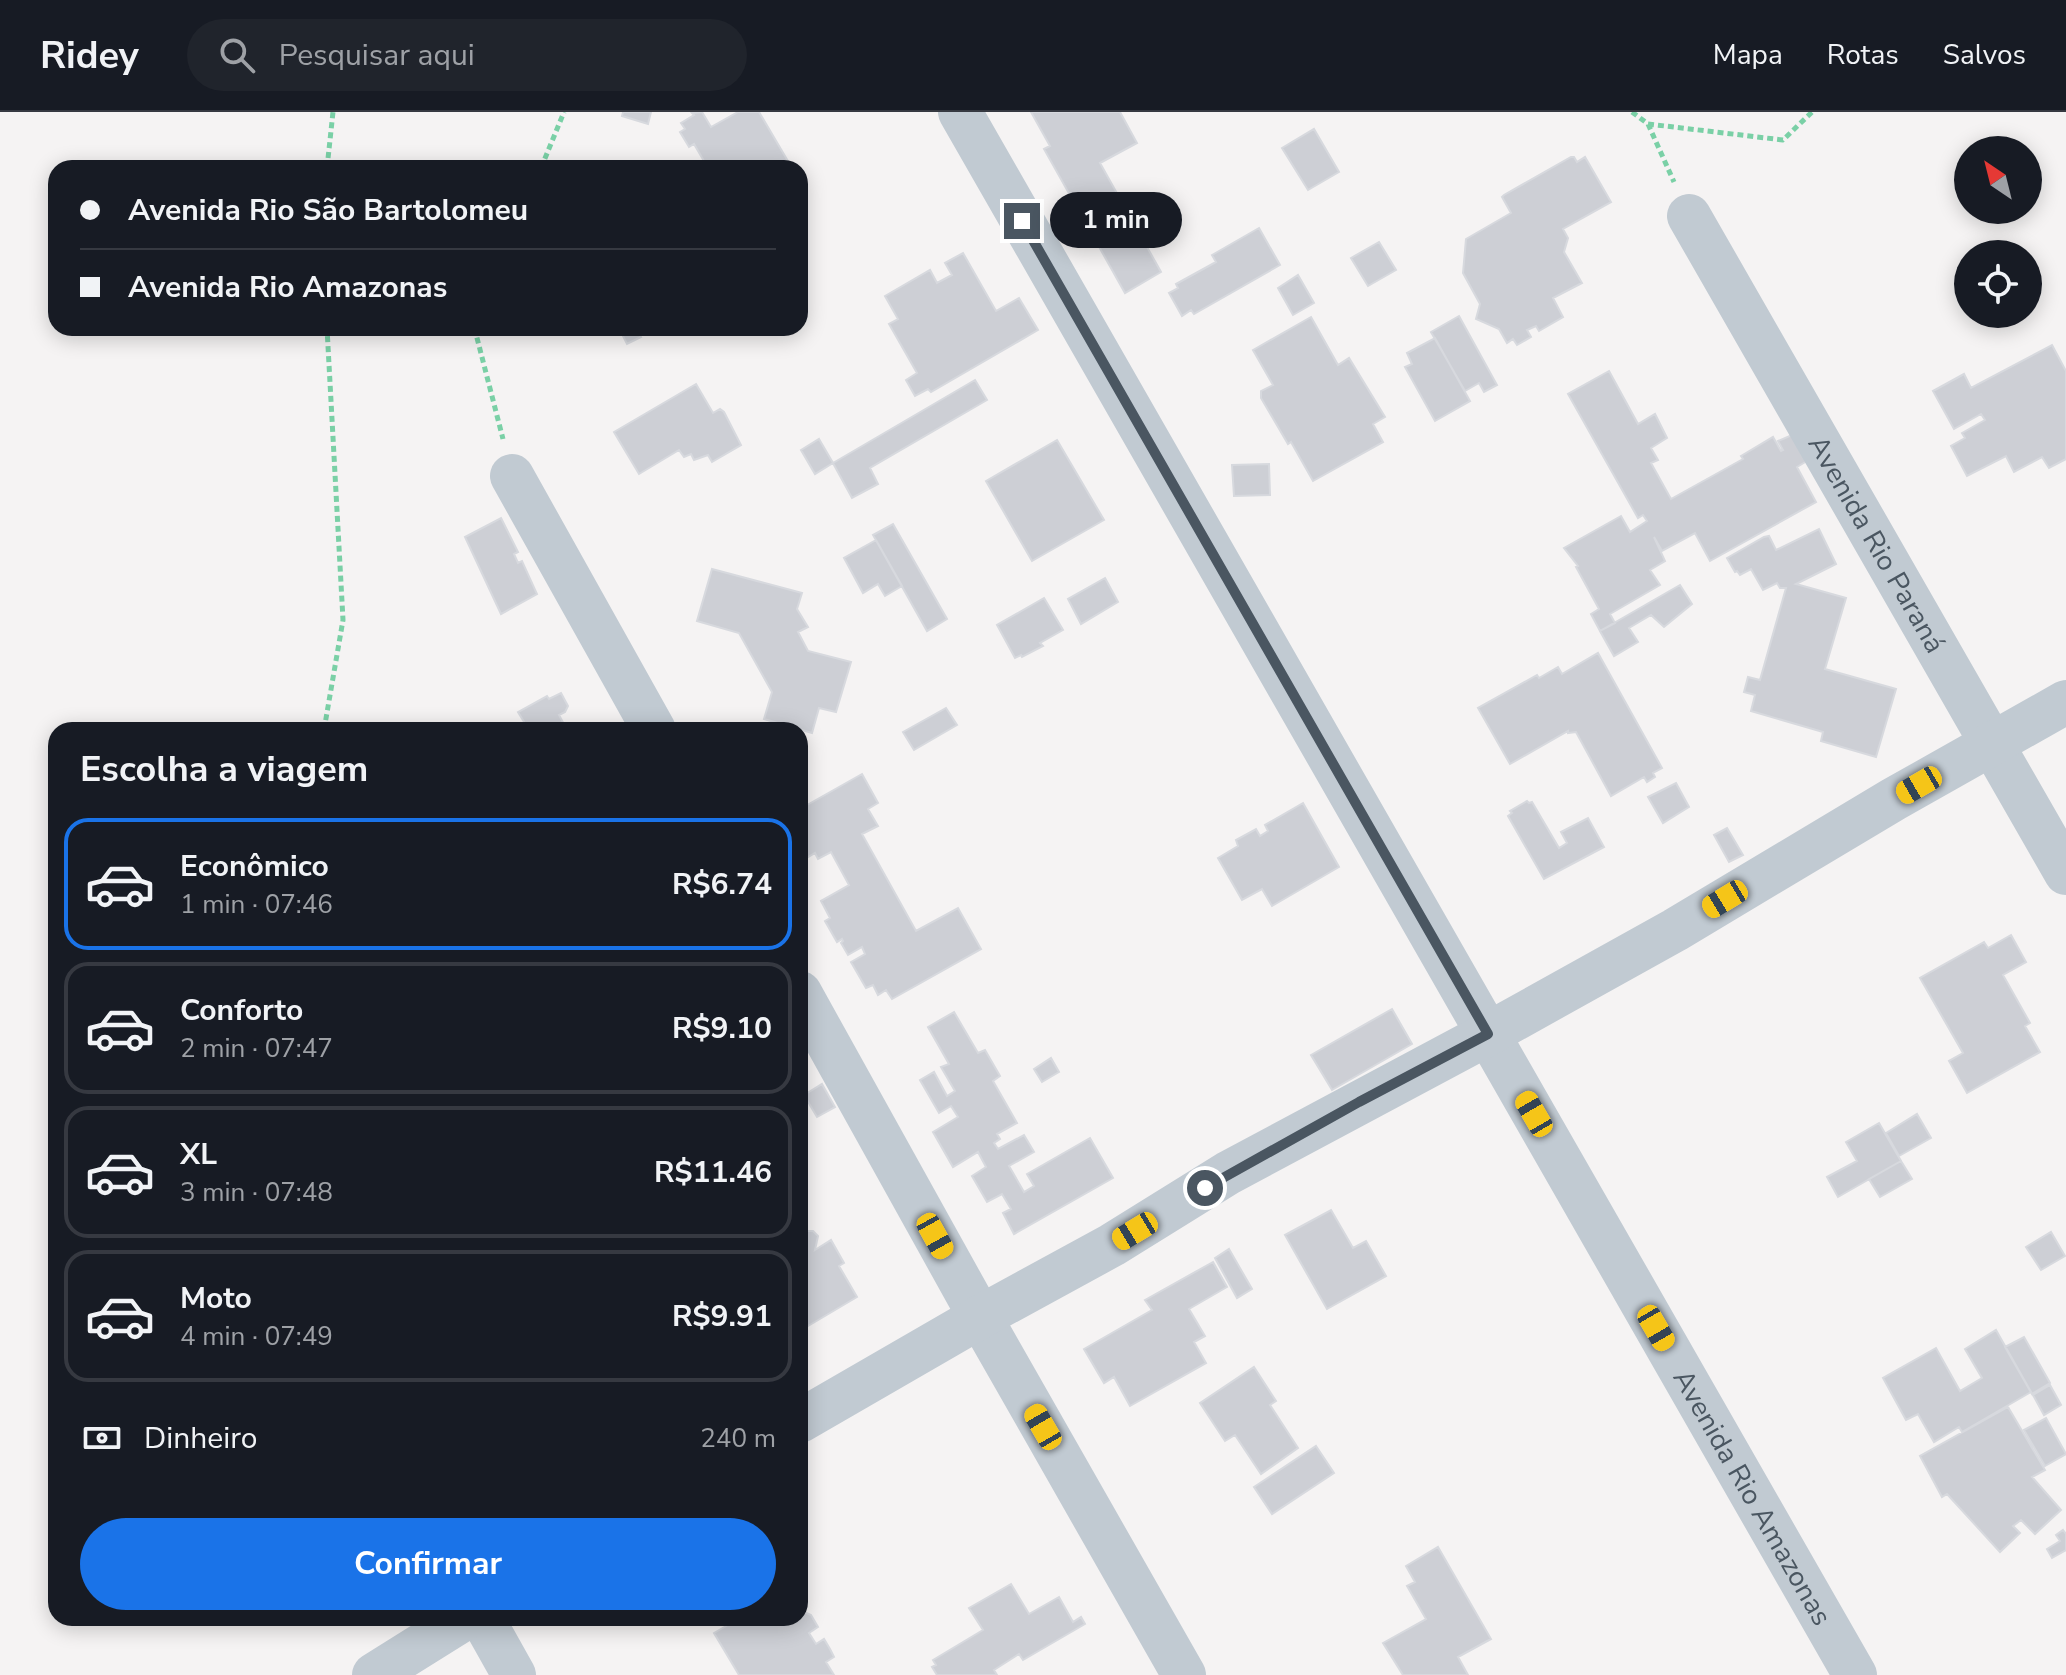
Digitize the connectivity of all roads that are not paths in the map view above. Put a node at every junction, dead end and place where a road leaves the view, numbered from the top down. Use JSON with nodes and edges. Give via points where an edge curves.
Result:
{"nodes":[{"id":1,"x":960,"y":112,"type":"edge"},
{"id":2,"x":1689,"y":216,"type":"road end"},
{"id":3,"x":512,"y":476,"type":"road end"},
{"id":4,"x":2066,"y":702,"type":"edge"},
{"id":5,"x":650,"y":722,"type":"edge"},
{"id":6,"x":1992,"y":743,"type":"junction"},
{"id":7,"x":2066,"y":873,"type":"edge"},
{"id":8,"x":808,"y":1007,"type":"edge"},
{"id":9,"x":1488,"y":1034,"type":"junction"},
{"id":10,"x":980,"y":1317,"type":"junction"},
{"id":11,"x":808,"y":1416,"type":"edge"},
{"id":12,"x":452,"y":1626,"type":"edge"},
{"id":13,"x":486,"y":1626,"type":"edge"},
{"id":14,"x":374,"y":1675,"type":"edge"},
{"id":15,"x":514,"y":1675,"type":"edge"},
{"id":16,"x":1184,"y":1675,"type":"edge"},
{"id":17,"x":1855,"y":1675,"type":"edge"}],
"edges":[{"from":1,"to":9,"type":"street","name":"Avenida Rio Amazonas"},
{"from":2,"to":6,"type":"street","name":"Avenida Rio Paraná"},
{"from":3,"to":5,"type":"street"},
{"from":4,"to":6,"type":"street"},
{"from":6,"to":7,"type":"street","name":"Avenida Rio Paraná"},
{"from":6,"to":9,"type":"street"},
{"from":8,"to":10,"type":"street"},
{"from":9,"to":10,"type":"street","via":[[1228,1173],[1112,1245]]},
{"from":9,"to":17,"type":"street","name":"Avenida Rio Amazonas"},
{"from":10,"to":11,"type":"street"},
{"from":10,"to":16,"type":"street"},
{"from":12,"to":14,"type":"street"},
{"from":13,"to":15,"type":"street"}]}
